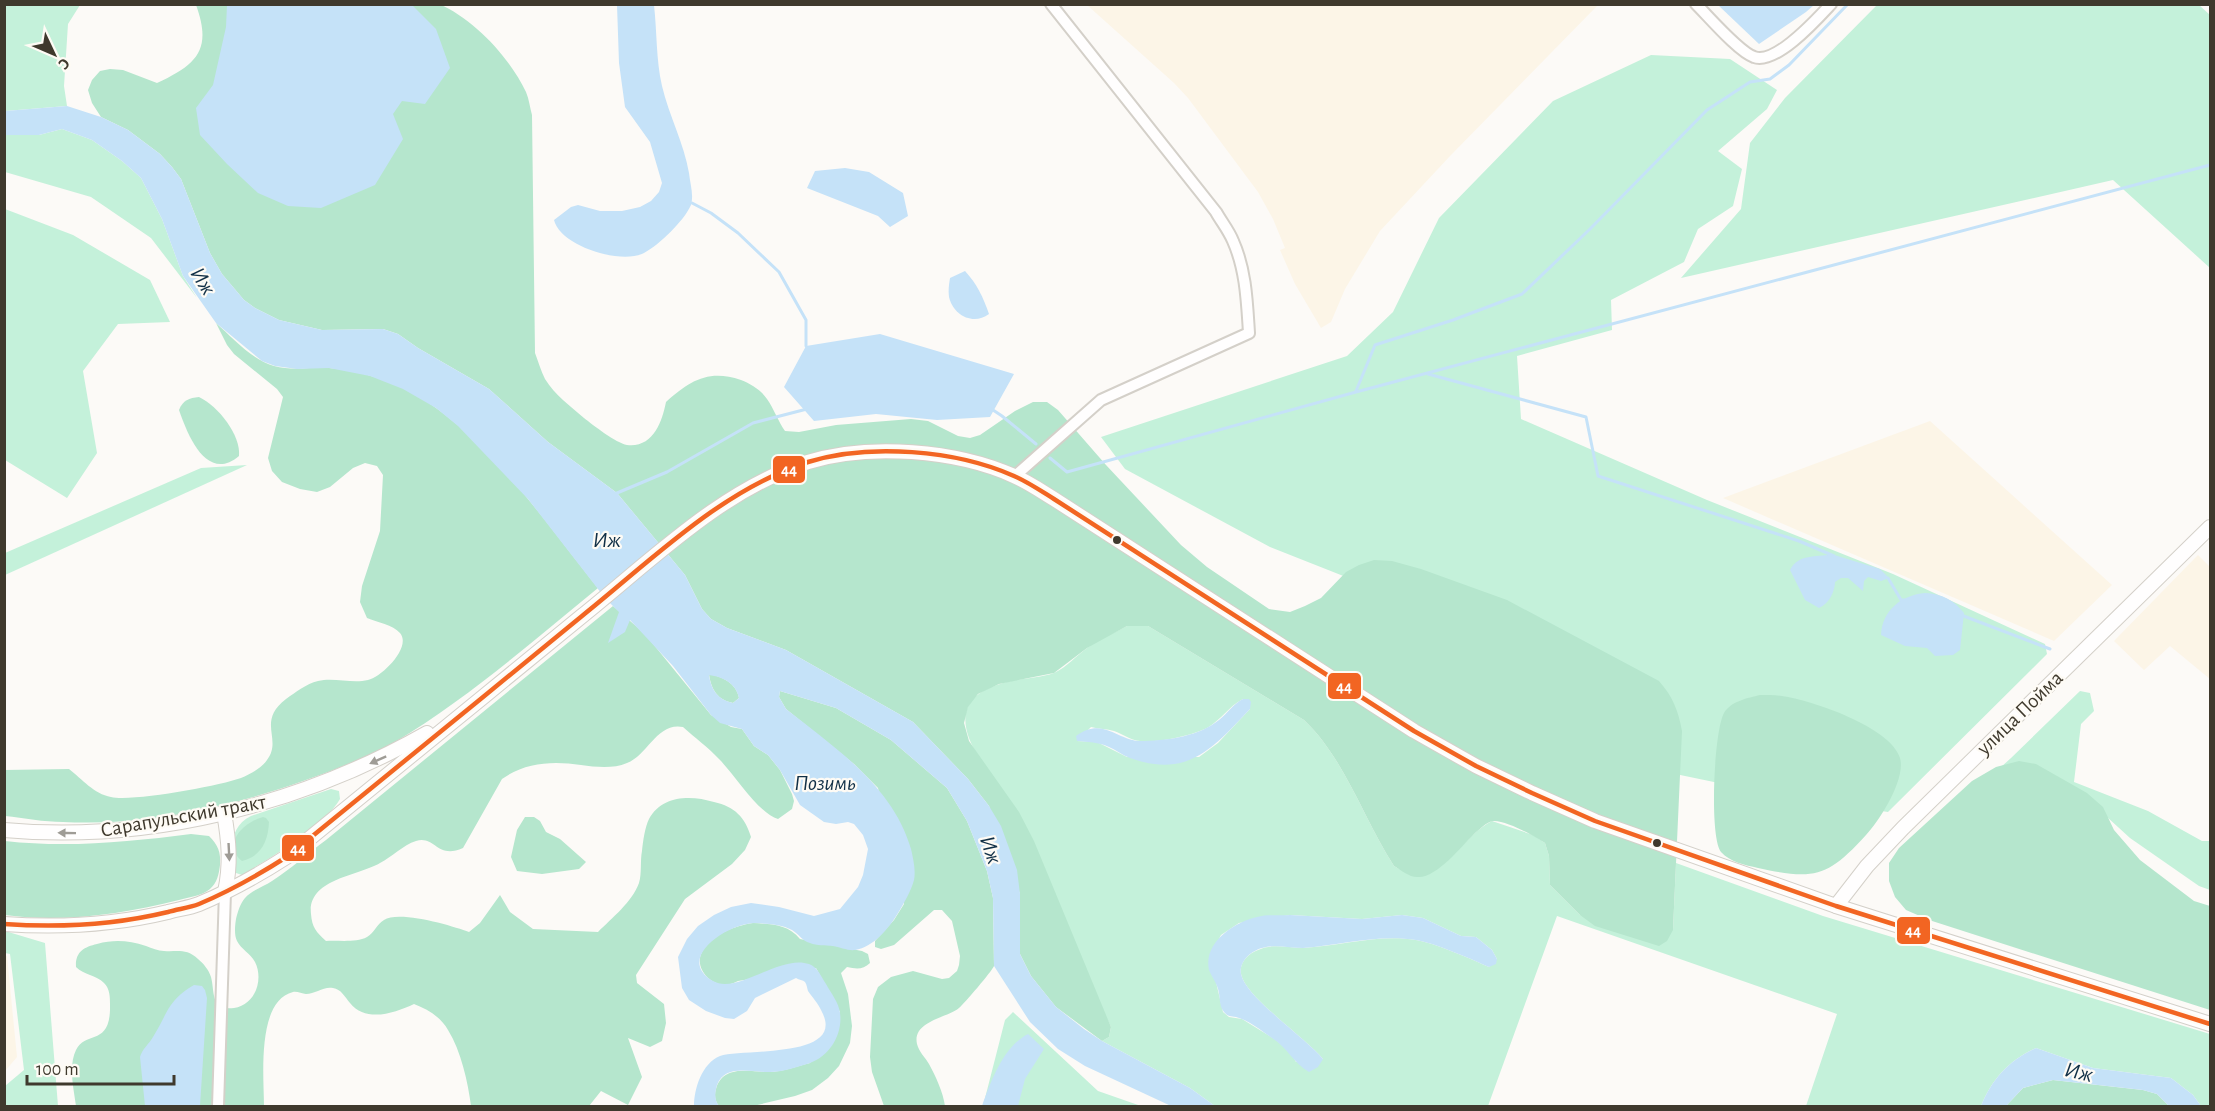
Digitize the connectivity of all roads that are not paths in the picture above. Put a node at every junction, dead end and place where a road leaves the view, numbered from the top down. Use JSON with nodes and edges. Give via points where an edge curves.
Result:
{"nodes":[{"id":1,"x":1051,"y":4,"type":"edge"},
{"id":2,"x":1696,"y":4,"type":"edge"},
{"id":3,"x":1832,"y":4,"type":"edge"},
{"id":4,"x":1015,"y":476,"type":"junction"},
{"id":5,"x":2211,"y":527,"type":"edge"},
{"id":6,"x":481,"y":697,"type":"junction"},
{"id":7,"x":224,"y":813,"type":"junction"},
{"id":8,"x":4,"y":830,"type":"edge"},
{"id":9,"x":225,"y":892,"type":"junction"},
{"id":10,"x":1836,"y":906,"type":"junction"},
{"id":11,"x":4,"y":924,"type":"edge"},
{"id":12,"x":2211,"y":1024,"type":"edge"},
{"id":13,"x":218,"y":1107,"type":"edge"}],
"edges":[{"from":1,"to":4,"type":"street","via":[[1216,212],[1233,240],[1242,270],[1249,333],[1101,399]]},
{"from":2,"to":3,"type":"street","via":[[1741,48],[1755,57],[1770,57]]},
{"from":4,"to":6,"type":"main road","name":"Сарапульский тракт","via":[[921,452],[849,453],[809,462],[774,476],[729,501],[683,534]]},
{"from":4,"to":10,"type":"main road","name":"Сарапульский тракт","via":[[1414,731],[1476,766],[1596,821]]},
{"from":5,"to":10,"type":"main road","name":"улица Пойма","via":[[1903,828]]},
{"from":6,"to":7,"type":"main road","name":"Сарапульский тракт","one_way":true,"via":[[428,733],[348,774]]},
{"from":6,"to":9,"type":"main road","name":"Сарапульский тракт","via":[[288,856]]},
{"from":7,"to":8,"type":"main road","name":"Сарапульский тракт","one_way":true,"via":[[85,833]]},
{"from":7,"to":9,"type":"main road","one_way":true,"via":[[230,857]]},
{"from":9,"to":11,"type":"main road","name":"Сарапульский тракт","via":[[197,905],[106,924]]},
{"from":9,"to":13,"type":"street"},
{"from":10,"to":12,"type":"main road","name":"Сарапульский тракт"}]}
